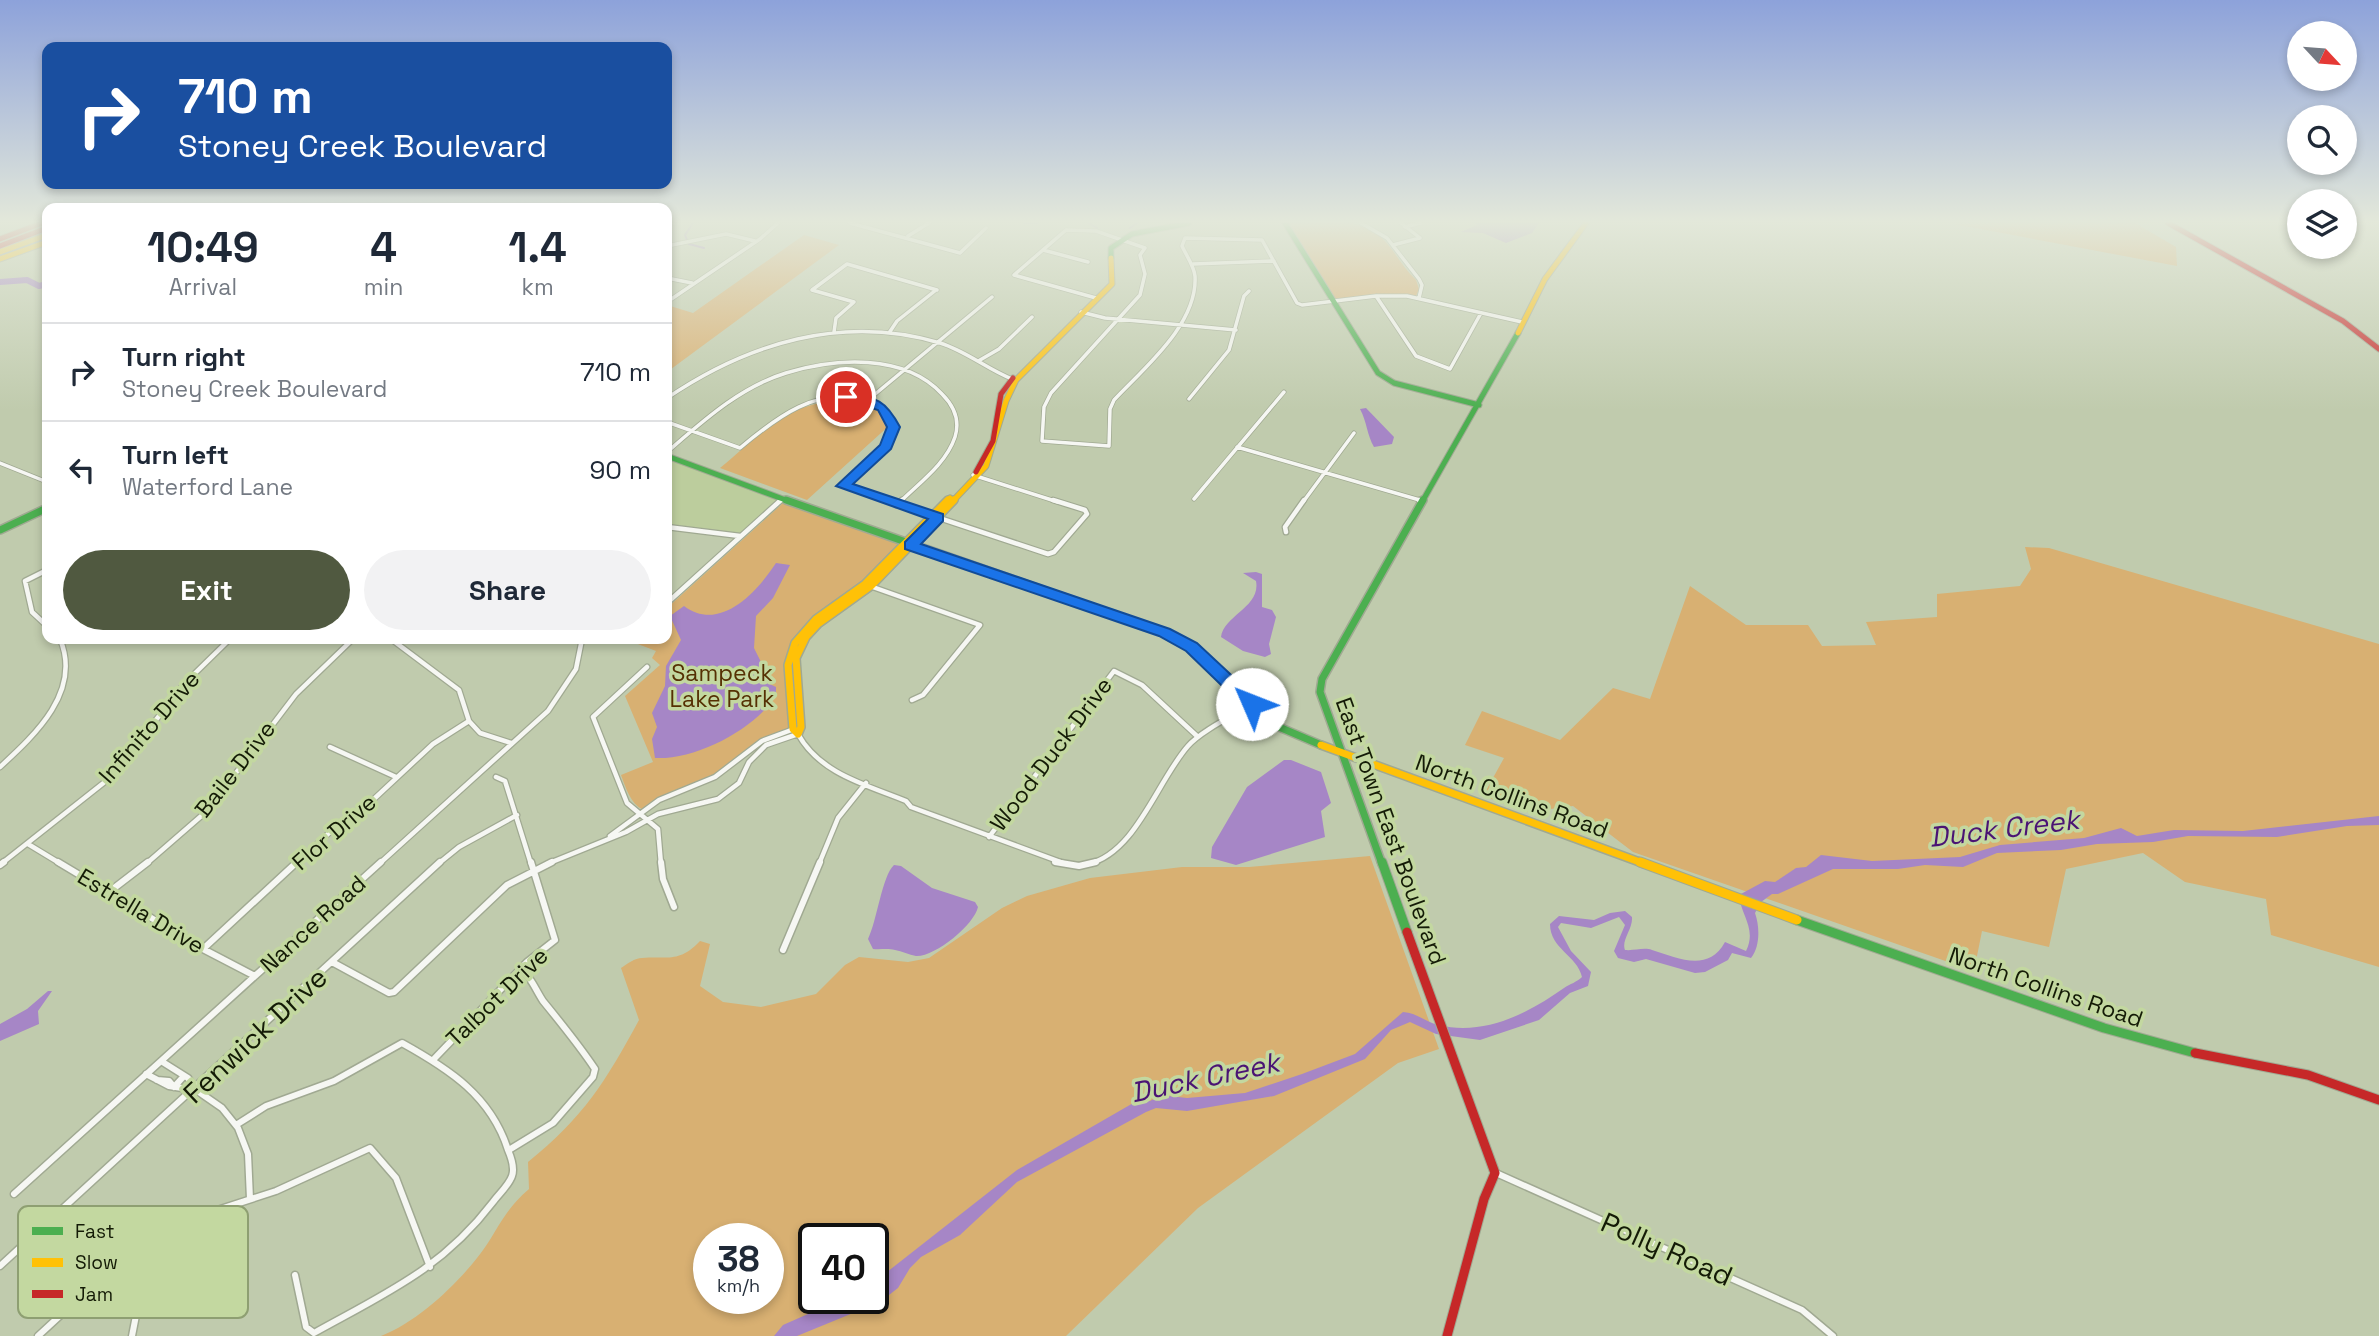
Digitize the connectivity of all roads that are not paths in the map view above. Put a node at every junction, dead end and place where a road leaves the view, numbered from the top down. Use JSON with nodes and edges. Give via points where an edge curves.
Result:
{"nodes":[{"id":1,"x":690,"y":285,"type":"edge"},
{"id":2,"x":818,"y":285,"type":"edge"},
{"id":3,"x":921,"y":285,"type":"edge"},
{"id":4,"x":1051,"y":285,"type":"edge"},
{"id":5,"x":1106,"y":285,"type":"edge"},
{"id":6,"x":1111,"y":285,"type":"edge"},
{"id":7,"x":1142,"y":285,"type":"edge"},
{"id":8,"x":1195,"y":285,"type":"edge"},
{"id":9,"x":1287,"y":285,"type":"edge"},
{"id":10,"x":1324,"y":285,"type":"edge"},
{"id":11,"x":1422,"y":285,"type":"edge"},
{"id":12,"x":1543,"y":285,"type":"edge"},
{"id":13,"x":2279,"y":285,"type":"edge"},
{"id":14,"x":1249,"y":291,"type":"dead end"},
{"id":15,"x":1376,"y":296,"type":"junction"},
{"id":16,"x":992,"y":297,"type":"dead end"},
{"id":17,"x":672,"y":298,"type":"edge"},
{"id":18,"x":1096,"y":298,"type":"junction"},
{"id":19,"x":1419,"y":298,"type":"junction"},
{"id":20,"x":1334,"y":301,"type":"junction"},
{"id":21,"x":1083,"y":313,"type":"junction"},
{"id":22,"x":1481,"y":313,"type":"junction"},
{"id":23,"x":1032,"y":317,"type":"dead end"},
{"id":24,"x":1119,"y":319,"type":"junction"},
{"id":25,"x":1522,"y":322,"type":"junction"},
{"id":26,"x":1179,"y":325,"type":"junction"},
{"id":27,"x":1236,"y":330,"type":"junction"},
{"id":28,"x":834,"y":332,"type":"junction"},
{"id":29,"x":889,"y":332,"type":"junction"},
{"id":30,"x":940,"y":342,"type":"junction"},
{"id":31,"x":2379,"y":349,"type":"edge"},
{"id":32,"x":979,"y":361,"type":"junction"},
{"id":33,"x":903,"y":370,"type":"junction"},
{"id":34,"x":1014,"y":380,"type":"junction"},
{"id":35,"x":1284,"y":392,"type":"dead end"},
{"id":36,"x":672,"y":394,"type":"edge"},
{"id":37,"x":1189,"y":399,"type":"dead end"},
{"id":38,"x":868,"y":400,"type":"junction"},
{"id":39,"x":1479,"y":405,"type":"junction"},
{"id":40,"x":672,"y":424,"type":"edge"},
{"id":41,"x":692,"y":431,"type":"junction"},
{"id":42,"x":1354,"y":433,"type":"dead end"},
{"id":43,"x":1238,"y":446,"type":"junction"},
{"id":44,"x":672,"y":449,"type":"edge"},
{"id":45,"x":672,"y":456,"type":"edge"},
{"id":46,"x":0,"y":463,"type":"edge"},
{"id":47,"x":1323,"y":471,"type":"junction"},
{"id":48,"x":975,"y":476,"type":"junction"},
{"id":49,"x":42,"y":480,"type":"edge"},
{"id":50,"x":782,"y":499,"type":"junction"},
{"id":51,"x":1194,"y":499,"type":"dead end"},
{"id":52,"x":1423,"y":501,"type":"junction"},
{"id":53,"x":897,"y":505,"type":"junction"},
{"id":54,"x":42,"y":510,"type":"edge"},
{"id":55,"x":935,"y":517,"type":"junction"},
{"id":56,"x":672,"y":528,"type":"edge"},
{"id":57,"x":0,"y":530,"type":"edge"},
{"id":58,"x":1286,"y":532,"type":"dead end"},
{"id":59,"x":741,"y":536,"type":"junction"},
{"id":60,"x":908,"y":544,"type":"junction"},
{"id":61,"x":42,"y":572,"type":"edge"},
{"id":62,"x":868,"y":585,"type":"junction"},
{"id":63,"x":672,"y":598,"type":"edge"},
{"id":64,"x":42,"y":621,"type":"edge"},
{"id":65,"x":62,"y":644,"type":"edge"},
{"id":66,"x":225,"y":644,"type":"edge"},
{"id":67,"x":347,"y":644,"type":"edge"},
{"id":68,"x":398,"y":644,"type":"edge"},
{"id":69,"x":583,"y":644,"type":"edge"},
{"id":70,"x":647,"y":667,"type":"dead end"},
{"id":71,"x":912,"y":700,"type":"dead end"},
{"id":72,"x":1252,"y":704,"type":"junction"},
{"id":73,"x":469,"y":721,"type":"junction"},
{"id":74,"x":798,"y":730,"type":"junction"},
{"id":75,"x":1334,"y":733,"type":"junction"},
{"id":76,"x":1198,"y":737,"type":"junction"},
{"id":77,"x":512,"y":744,"type":"junction"},
{"id":78,"x":1322,"y":746,"type":"junction"},
{"id":79,"x":330,"y":747,"type":"dead end"},
{"id":80,"x":1342,"y":754,"type":"junction"},
{"id":81,"x":0,"y":767,"type":"edge"},
{"id":82,"x":496,"y":776,"type":"dead end"},
{"id":83,"x":396,"y":777,"type":"junction"},
{"id":84,"x":866,"y":783,"type":"junction"},
{"id":85,"x":641,"y":814,"type":"junction"},
{"id":86,"x":517,"y":815,"type":"junction"},
{"id":87,"x":649,"y":820,"type":"junction"},
{"id":88,"x":989,"y":837,"type":"junction"},
{"id":89,"x":601,"y":843,"type":"junction"},
{"id":90,"x":28,"y":844,"type":"junction"},
{"id":91,"x":0,"y":865,"type":"edge"},
{"id":92,"x":535,"y":869,"type":"junction"},
{"id":93,"x":109,"y":892,"type":"junction"},
{"id":94,"x":674,"y":907,"type":"dead end"},
{"id":95,"x":203,"y":949,"type":"junction"},
{"id":96,"x":783,"y":950,"type":"dead end"},
{"id":97,"x":332,"y":962,"type":"junction"},
{"id":98,"x":520,"y":969,"type":"junction"},
{"id":99,"x":255,"y":976,"type":"junction"},
{"id":100,"x":433,"y":1060,"type":"junction"},
{"id":101,"x":162,"y":1061,"type":"junction"},
{"id":102,"x":146,"y":1074,"type":"junction"},
{"id":103,"x":184,"y":1075,"type":"junction"},
{"id":104,"x":174,"y":1087,"type":"junction"},
{"id":105,"x":196,"y":1090,"type":"junction"},
{"id":106,"x":2379,"y":1100,"type":"edge"},
{"id":107,"x":236,"y":1125,"type":"junction"},
{"id":108,"x":509,"y":1150,"type":"junction"},
{"id":109,"x":1495,"y":1173,"type":"junction"},
{"id":110,"x":14,"y":1194,"type":"dead end"},
{"id":111,"x":250,"y":1199,"type":"junction"},
{"id":112,"x":67,"y":1206,"type":"edge"},
{"id":113,"x":229,"y":1206,"type":"edge"},
{"id":114,"x":18,"y":1250,"type":"edge"},
{"id":115,"x":0,"y":1266,"type":"edge"},
{"id":116,"x":430,"y":1267,"type":"junction"},
{"id":117,"x":295,"y":1275,"type":"dead end"},
{"id":118,"x":58,"y":1318,"type":"edge"},
{"id":119,"x":136,"y":1318,"type":"edge"},
{"id":120,"x":38,"y":1336,"type":"edge"},
{"id":121,"x":132,"y":1336,"type":"edge"},
{"id":122,"x":1447,"y":1336,"type":"edge"},
{"id":123,"x":1833,"y":1336,"type":"edge"}],
"edges":[{"from":1,"to":17,"type":"street"},
{"from":2,"to":28,"type":"street","via":[[812,290],[854,302],[836,318]]},
{"from":3,"to":29,"type":"street","via":[[937,290]]},
{"from":4,"to":18,"type":"street"},
{"from":5,"to":18,"type":"main road"},
{"from":6,"to":21,"type":"main road"},
{"from":7,"to":24,"type":"street","via":[[1140,295]]},
{"from":8,"to":26,"type":"street"},
{"from":9,"to":20,"type":"street","via":[[1297,303],[1308,306]]},
{"from":10,"to":20,"type":"main road"},
{"from":11,"to":19,"type":"street"},
{"from":12,"to":25,"type":"main road","name":"East Town East Boulevard"},
{"from":13,"to":31,"type":"main road","via":[[2343,321]]},
{"from":14,"to":27,"type":"street"},
{"from":15,"to":19,"type":"street"},
{"from":15,"to":20,"type":"street"},
{"from":15,"to":22,"type":"street","via":[[1416,356],[1450,369]]},
{"from":16,"to":30,"type":"street"},
{"from":18,"to":21,"type":"main road"},
{"from":19,"to":22,"type":"street"},
{"from":20,"to":39,"type":"main road","via":[[1382,377]]},
{"from":21,"to":24,"type":"street"},
{"from":21,"to":34,"type":"main road"},
{"from":22,"to":25,"type":"street"},
{"from":23,"to":32,"type":"street","via":[[1013,338]]},
{"from":24,"to":26,"type":"street"},
{"from":24,"to":26,"type":"street","via":[[1051,393],[1044,407],[1042,441],[1109,446],[1114,400],[1173,338]]},
{"from":25,"to":39,"type":"main road","name":"East Town East Boulevard"},
{"from":26,"to":27,"type":"street"},
{"from":27,"to":37,"type":"street","via":[[1229,350]]},
{"from":28,"to":29,"type":"street"},
{"from":28,"to":36,"type":"street","via":[[743,353]]},
{"from":29,"to":30,"type":"street"},
{"from":30,"to":32,"type":"street"},
{"from":30,"to":33,"type":"street"},
{"from":32,"to":34,"type":"street"},
{"from":33,"to":38,"type":"street"},
{"from":33,"to":41,"type":"street","via":[[838,363],[788,372],[752,387]]},
{"from":33,"to":53,"type":"street","via":[[941,391],[954,409],[956,430],[943,459]]},
{"from":34,"to":48,"type":"main road","via":[[1006,395],[996,447]]},
{"from":35,"to":43,"type":"street"},
{"from":38,"to":41,"type":"street","via":[[835,397],[806,402],[782,414],[740,448]]},
{"from":38,"to":53,"type":"street","via":[[887,411],[894,431],[886,446],[843,486]]},
{"from":39,"to":52,"type":"main road","name":"East Town East Boulevard"},
{"from":40,"to":41,"type":"street"},
{"from":41,"to":44,"type":"street"},
{"from":42,"to":47,"type":"street"},
{"from":43,"to":47,"type":"street"},
{"from":43,"to":51,"type":"street"},
{"from":45,"to":50,"type":"main road","name":"North Collins Road"},
{"from":46,"to":49,"type":"street"},
{"from":47,"to":52,"type":"street"},
{"from":47,"to":58,"type":"street"},
{"from":48,"to":55,"type":"main road"},
{"from":48,"to":55,"type":"street","via":[[1087,512],[1052,554]]},
{"from":50,"to":59,"type":"street"},
{"from":50,"to":60,"type":"main road","name":"North Collins Road"},
{"from":52,"to":75,"type":"main road","name":"East Town East Boulevard","via":[[1322,679],[1320,692]]},
{"from":53,"to":55,"type":"street"},
{"from":54,"to":57,"type":"main road"},
{"from":55,"to":60,"type":"main road"},
{"from":56,"to":59,"type":"street"},
{"from":59,"to":63,"type":"street"},
{"from":60,"to":62,"type":"main road"},
{"from":60,"to":72,"type":"main road","name":"North Collins Road","via":[[1165,633],[1192,647]]},
{"from":61,"to":64,"type":"street","via":[[25,581],[32,612]]},
{"from":62,"to":71,"type":"street","via":[[980,625],[923,695]]},
{"from":62,"to":74,"type":"main road","via":[[816,618],[795,643],[788,666]]},
{"from":65,"to":81,"type":"street","via":[[68,664],[63,688],[30,738]]},
{"from":66,"to":90,"type":"street","name":"Infinito Drive","via":[[185,683],[111,777]]},
{"from":67,"to":93,"type":"street","name":"Baile Drive","via":[[290,696],[217,801]]},
{"from":68,"to":73,"type":"street","via":[[459,690]]},
{"from":69,"to":77,"type":"street","name":"Nance Road","via":[[566,689]]},
{"from":70,"to":85,"type":"street","via":[[593,718],[627,803]]},
{"from":72,"to":76,"type":"street"},
{"from":72,"to":78,"type":"main road","name":"North Collins Road","via":[[1279,727]]},
{"from":73,"to":77,"type":"street","via":[[486,736]]},
{"from":73,"to":83,"type":"street","name":"Flor Drive","via":[[433,744]]},
{"from":74,"to":84,"type":"street","via":[[802,746],[821,764]]},
{"from":74,"to":85,"type":"street","via":[[762,741],[723,772],[667,795]]},
{"from":74,"to":87,"type":"street","via":[[766,745],[749,762],[739,783],[718,799]]},
{"from":75,"to":78,"type":"main road","via":[[1331,743]]},
{"from":75,"to":80,"type":"main road","name":"East Town East Boulevard"},
{"from":76,"to":88,"type":"street","via":[[1123,844],[1101,861],[1079,866],[1054,862]]},
{"from":76,"to":88,"type":"street","name":"Wood Duck Drive","via":[[1142,685],[1114,671]]},
{"from":77,"to":99,"type":"street","name":"Nance Road"},
{"from":78,"to":80,"type":"main road","name":"North Collins Road"},
{"from":79,"to":83,"type":"street"},
{"from":80,"to":106,"type":"main road","name":"North Collins Road","via":[[2104,1028],[2197,1054],[2308,1075]]},
{"from":80,"to":109,"type":"main road","name":"East Town East Boulevard"},
{"from":82,"to":86,"type":"street","name":"Talbot Drive","via":[[505,781]]},
{"from":83,"to":95,"type":"street","name":"Flor Drive","via":[[314,845]]},
{"from":84,"to":88,"type":"street","via":[[911,807]]},
{"from":84,"to":96,"type":"street","via":[[838,818]]},
{"from":85,"to":87,"type":"street"},
{"from":85,"to":89,"type":"street"},
{"from":86,"to":92,"type":"street","name":"Talbot Drive"},
{"from":86,"to":97,"type":"street","name":"Fenwick Drive","via":[[459,847]]},
{"from":87,"to":89,"type":"street"},
{"from":87,"to":94,"type":"street","via":[[661,836],[663,879]]},
{"from":89,"to":92,"type":"street"},
{"from":90,"to":91,"type":"street","name":"Infinito Drive"},
{"from":90,"to":93,"type":"street","name":"Estrella Drive"},
{"from":92,"to":97,"type":"street","via":[[497,892],[394,992]]},
{"from":92,"to":98,"type":"street","name":"Talbot Drive","via":[[555,938]]},
{"from":93,"to":95,"type":"street","name":"Estrella Drive"},
{"from":95,"to":99,"type":"street","name":"Estrella Drive"},
{"from":97,"to":105,"type":"street","name":"Fenwick Drive"},
{"from":98,"to":100,"type":"street","name":"Talbot Drive"},
{"from":98,"to":108,"type":"street","via":[[595,1069],[554,1123]]},
{"from":99,"to":101,"type":"street","name":"Nance Road"},
{"from":100,"to":107,"type":"street","via":[[402,1043],[334,1081],[266,1107]]},
{"from":100,"to":108,"type":"street","via":[[460,1076],[481,1097]]},
{"from":101,"to":102,"type":"street","name":"Nance Road"},
{"from":101,"to":103,"type":"street"},
{"from":102,"to":104,"type":"street"},
{"from":102,"to":110,"type":"street","name":"Nance Road"},
{"from":103,"to":104,"type":"street"},
{"from":103,"to":105,"type":"street"},
{"from":104,"to":105,"type":"street"},
{"from":105,"to":107,"type":"street","via":[[222,1108]]},
{"from":105,"to":112,"type":"street","name":"Fenwick Drive"},
{"from":107,"to":111,"type":"street","via":[[248,1154]]},
{"from":108,"to":116,"type":"street","via":[[514,1174],[477,1223]]},
{"from":109,"to":122,"type":"main road"},
{"from":109,"to":123,"type":"street","name":"Polly Road","via":[[1802,1310]]},
{"from":111,"to":113,"type":"street"},
{"from":111,"to":116,"type":"street","via":[[370,1148],[397,1178]]},
{"from":114,"to":115,"type":"street","name":"Fenwick Drive"},
{"from":116,"to":117,"type":"street","via":[[314,1333],[306,1327]]},
{"from":118,"to":120,"type":"street"},
{"from":119,"to":121,"type":"street"}]}
